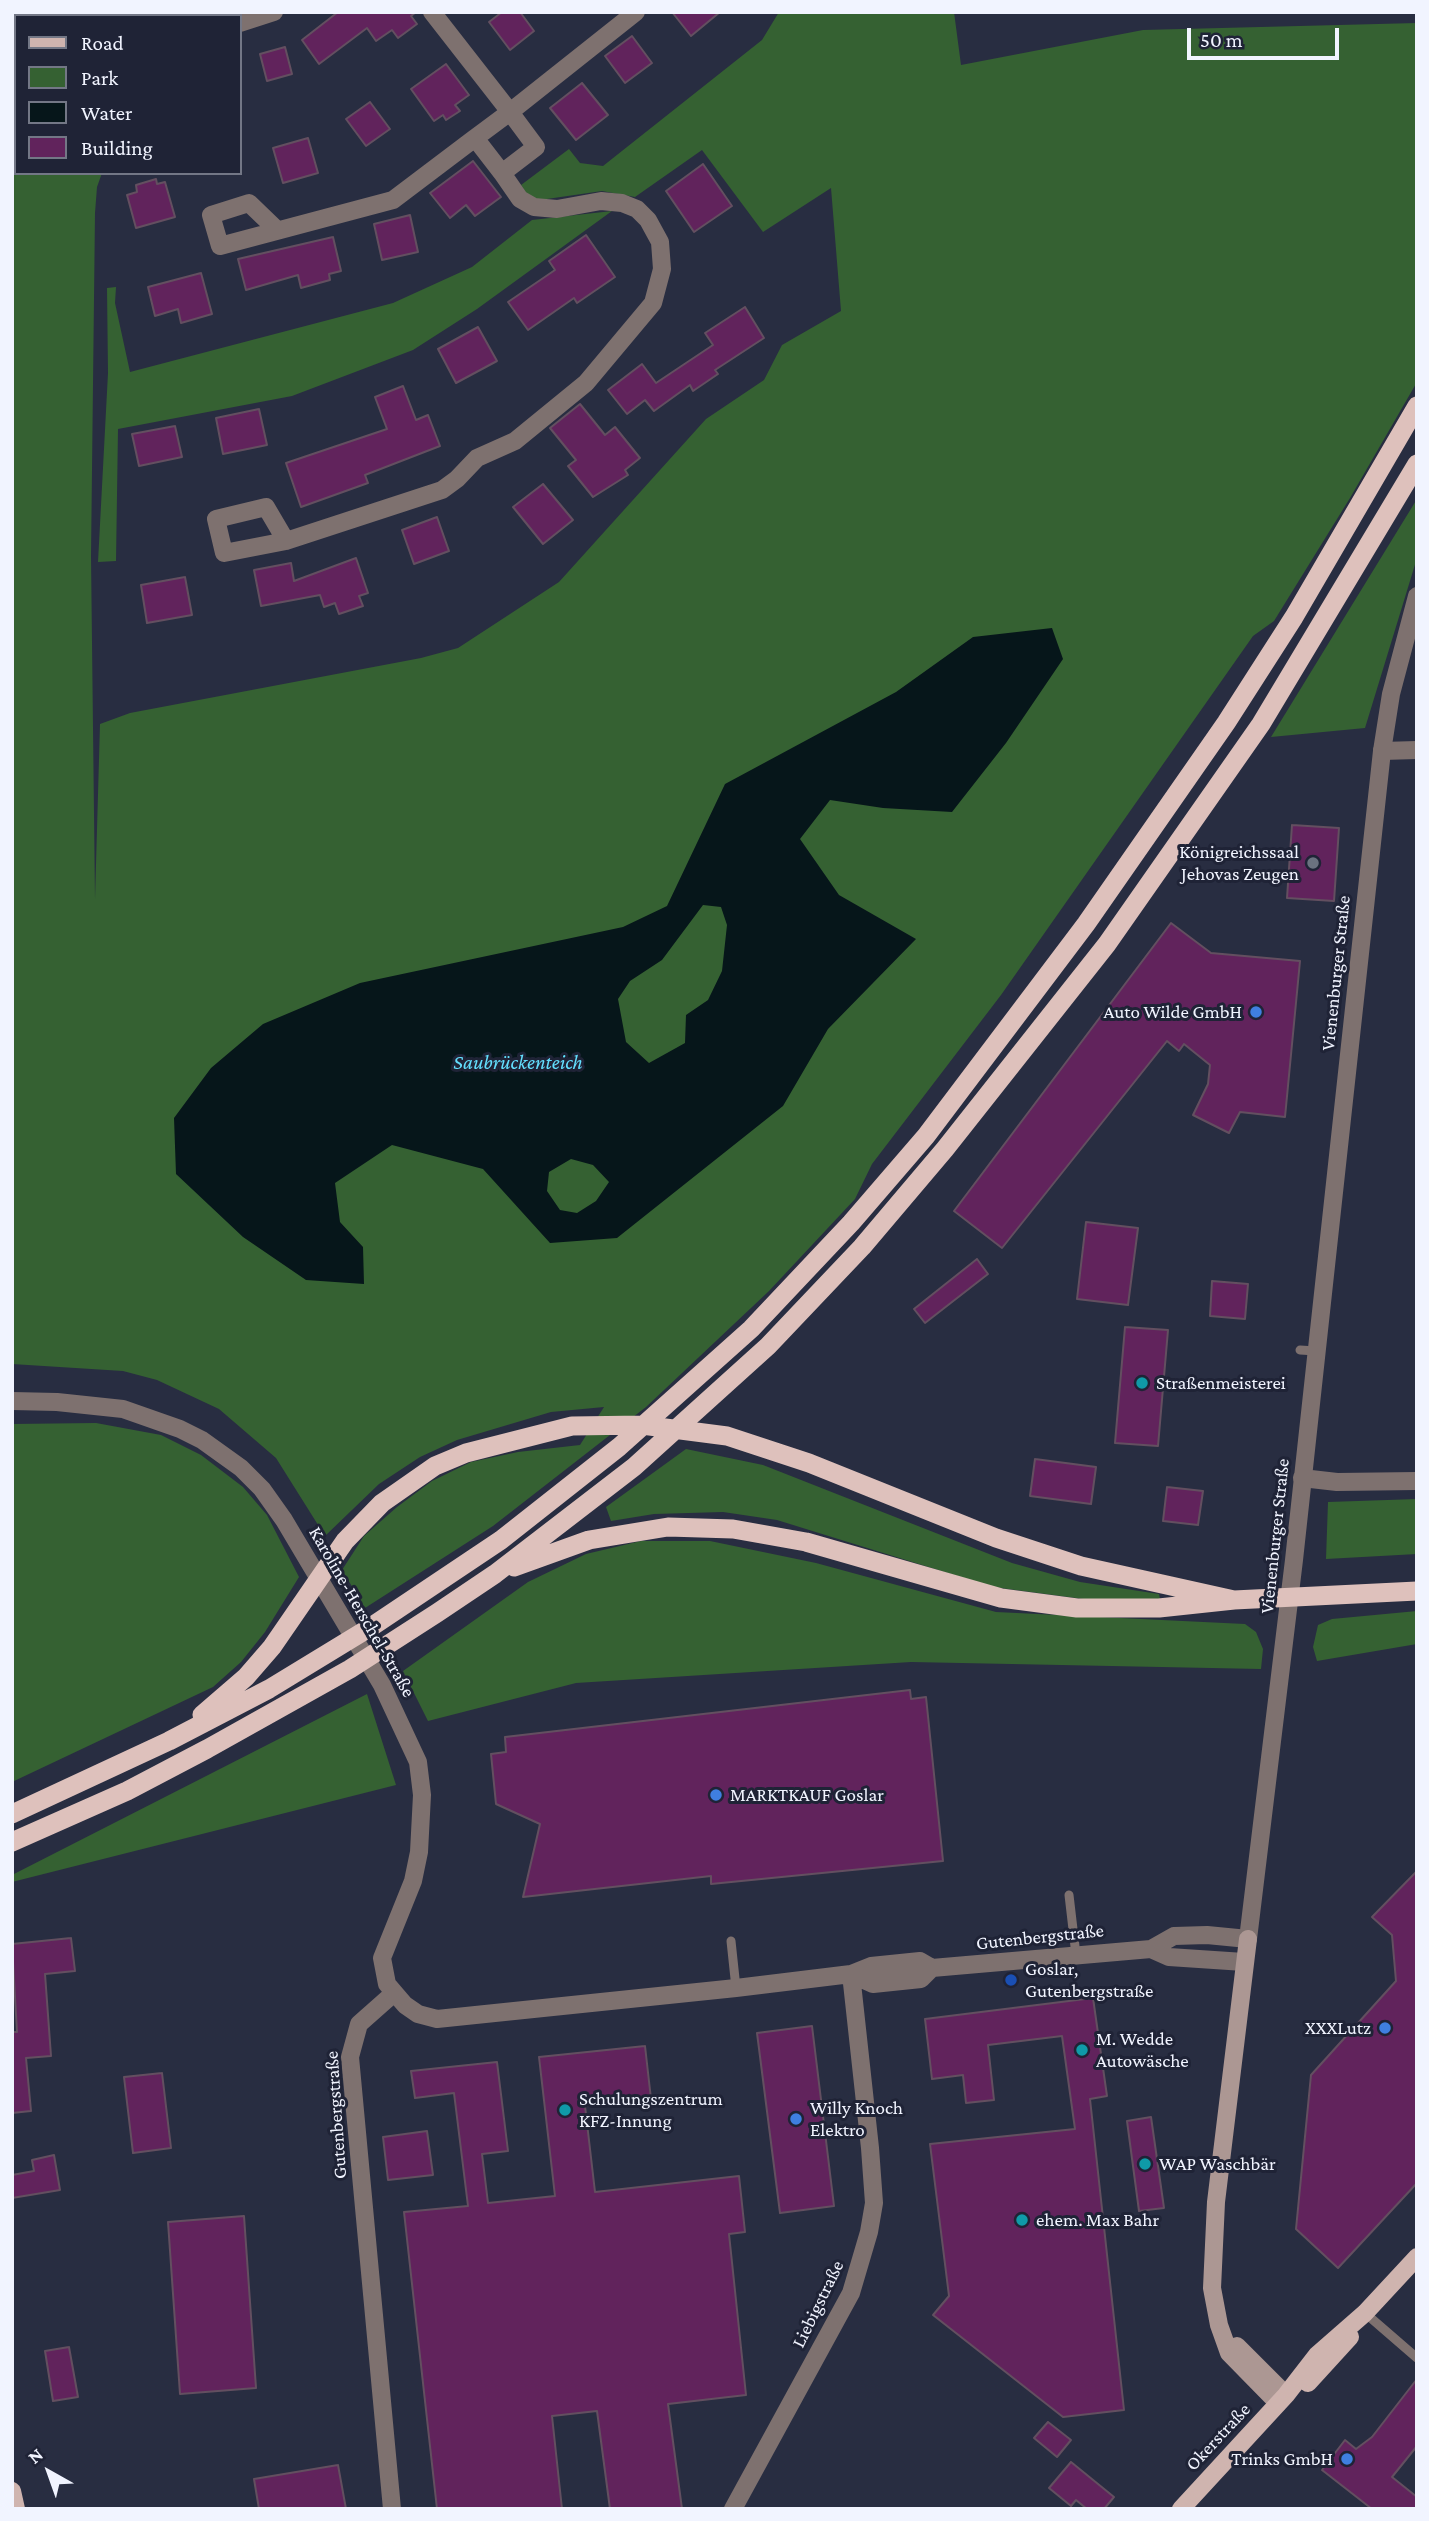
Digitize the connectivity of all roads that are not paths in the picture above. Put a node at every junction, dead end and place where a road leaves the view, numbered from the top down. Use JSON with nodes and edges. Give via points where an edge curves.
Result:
{"nodes":[{"id":1,"x":274,"y":12,"type":"edge"},
{"id":2,"x":432,"y":12,"type":"edge"},
{"id":3,"x":635,"y":12,"type":"edge"},
{"id":4,"x":242,"y":22,"type":"edge"},
{"id":5,"x":510,"y":112,"type":"junction"},
{"id":6,"x":475,"y":138,"type":"junction"},
{"id":7,"x":502,"y":173,"type":"junction"},
{"id":8,"x":276,"y":230,"type":"dead end"},
{"id":9,"x":1417,"y":406,"type":"edge"},
{"id":10,"x":1417,"y":464,"type":"edge"},
{"id":11,"x":286,"y":541,"type":"dead end"},
{"id":12,"x":1417,"y":596,"type":"edge"},
{"id":13,"x":1417,"y":750,"type":"edge"},
{"id":14,"x":1382,"y":751,"type":"junction"},
{"id":15,"x":12,"y":1401,"type":"edge"},
{"id":16,"x":42,"y":1402,"type":"junction"},
{"id":17,"x":12,"y":1407,"type":"edge"},
{"id":18,"x":1302,"y":1478,"type":"junction"},
{"id":19,"x":1417,"y":1481,"type":"edge"},
{"id":20,"x":495,"y":1574,"type":"junction"},
{"id":21,"x":1417,"y":1591,"type":"edge"},
{"id":22,"x":1234,"y":1600,"type":"junction"},
{"id":23,"x":169,"y":1741,"type":"junction"},
{"id":24,"x":12,"y":1814,"type":"edge"},
{"id":25,"x":12,"y":1842,"type":"edge"},
{"id":26,"x":1069,"y":1895,"type":"dead end"},
{"id":27,"x":1248,"y":1939,"type":"junction"},
{"id":28,"x":731,"y":1941,"type":"dead end"},
{"id":29,"x":1151,"y":1949,"type":"junction"},
{"id":30,"x":1076,"y":1955,"type":"junction"},
{"id":31,"x":1244,"y":1962,"type":"junction"},
{"id":32,"x":851,"y":1974,"type":"junction"},
{"id":33,"x":736,"y":1988,"type":"junction"},
{"id":34,"x":394,"y":1993,"type":"junction"},
{"id":35,"x":1417,"y":2257,"type":"edge"},
{"id":36,"x":1365,"y":2313,"type":"junction"},
{"id":37,"x":1417,"y":2358,"type":"edge"},
{"id":38,"x":1282,"y":2399,"type":"junction"},
{"id":39,"x":12,"y":2491,"type":"edge"},
{"id":40,"x":16,"y":2509,"type":"edge"},
{"id":41,"x":392,"y":2509,"type":"edge"},
{"id":42,"x":733,"y":2509,"type":"edge"},
{"id":43,"x":1181,"y":2509,"type":"edge"}],
"edges":[{"from":1,"to":4,"type":"street"},
{"from":2,"to":5,"type":"street"},
{"from":3,"to":5,"type":"street"},
{"from":5,"to":6,"type":"street"},
{"from":5,"to":7,"type":"street","via":[[536,147]]},
{"from":6,"to":7,"type":"street"},
{"from":6,"to":8,"type":"street","via":[[393,200]]},
{"from":7,"to":11,"type":"street","via":[[520,199],[534,207],[557,209],[601,201],[637,209],[660,242],[662,269],[653,303],[586,383],[515,441],[477,458],[442,489]]},
{"from":9,"to":23,"type":"highway","via":[[1301,606],[1226,723],[1086,924],[926,1136],[851,1223],[751,1329],[681,1394],[501,1540],[337,1649]]},
{"from":10,"to":20,"type":"highway","via":[[1261,724],[1107,944],[945,1149],[862,1247],[768,1346],[660,1445]]},
{"from":12,"to":14,"type":"street","name":"Vienenburger Straße","via":[[1391,694]]},
{"from":13,"to":14,"type":"street"},
{"from":14,"to":18,"type":"street","name":"Vienenburger Straße","via":[[1308,1350]]},
{"from":15,"to":16,"type":"street","name":"Karoline-Herschel-Straße"},
{"from":16,"to":17,"type":"street","name":"Karoline-Herschel-Straße"},
{"from":16,"to":34,"type":"street","name":"Karoline-Herschel-Straße","via":[[123,1409],[202,1440],[262,1489],[308,1559],[382,1685],[418,1762],[422,1795],[419,1852],[413,1881],[382,1958],[387,1984]]},
{"from":18,"to":19,"type":"street"},
{"from":18,"to":27,"type":"street","name":"Vienenburger Straße"},
{"from":20,"to":22,"type":"highway","via":[[589,1540],[628,1531],[694,1527],[806,1542],[908,1573],[1077,1608],[1159,1608]]},
{"from":20,"to":25,"type":"highway","via":[[349,1668],[127,1791]]},
{"from":21,"to":22,"type":"highway"},
{"from":22,"to":23,"type":"highway","via":[[1081,1566],[751,1443],[672,1426],[572,1426],[497,1443],[435,1466],[382,1503],[345,1541],[246,1678]]},
{"from":23,"to":24,"type":"highway"},
{"from":26,"to":30,"type":"lane"},
{"from":27,"to":29,"type":"street","name":"Gutenbergstraße","via":[[1174,1936]]},
{"from":27,"to":31,"type":"main road","name":"Vienenburger Straße"},
{"from":28,"to":33,"type":"lane"},
{"from":29,"to":30,"type":"street","name":"Gutenbergstraße"},
{"from":29,"to":31,"type":"street","name":"Gutenbergstraße","via":[[1169,1957]]},
{"from":30,"to":32,"type":"street","name":"Gutenbergstraße","via":[[932,1968],[920,1961],[871,1966]]},
{"from":31,"to":38,"type":"main road","name":"Vienenburger Straße","via":[[1216,2202],[1212,2288],[1219,2325]]},
{"from":32,"to":33,"type":"street","name":"Gutenbergstraße"},
{"from":32,"to":42,"type":"street","name":"Liebigstraße","via":[[874,2203],[869,2232],[850,2293]]},
{"from":33,"to":34,"type":"street","name":"Gutenbergstraße","via":[[437,2019],[418,2014]]},
{"from":34,"to":41,"type":"street","name":"Gutenbergstraße","via":[[359,2024],[350,2057]]},
{"from":35,"to":36,"type":"main road","name":"Okerstraße"},
{"from":36,"to":37,"type":"lane"},
{"from":36,"to":38,"type":"main road","name":"Okerstraße","via":[[1317,2355]]},
{"from":38,"to":43,"type":"main road","name":"Okerstraße"},
{"from":39,"to":40,"type":"main road"}]}
